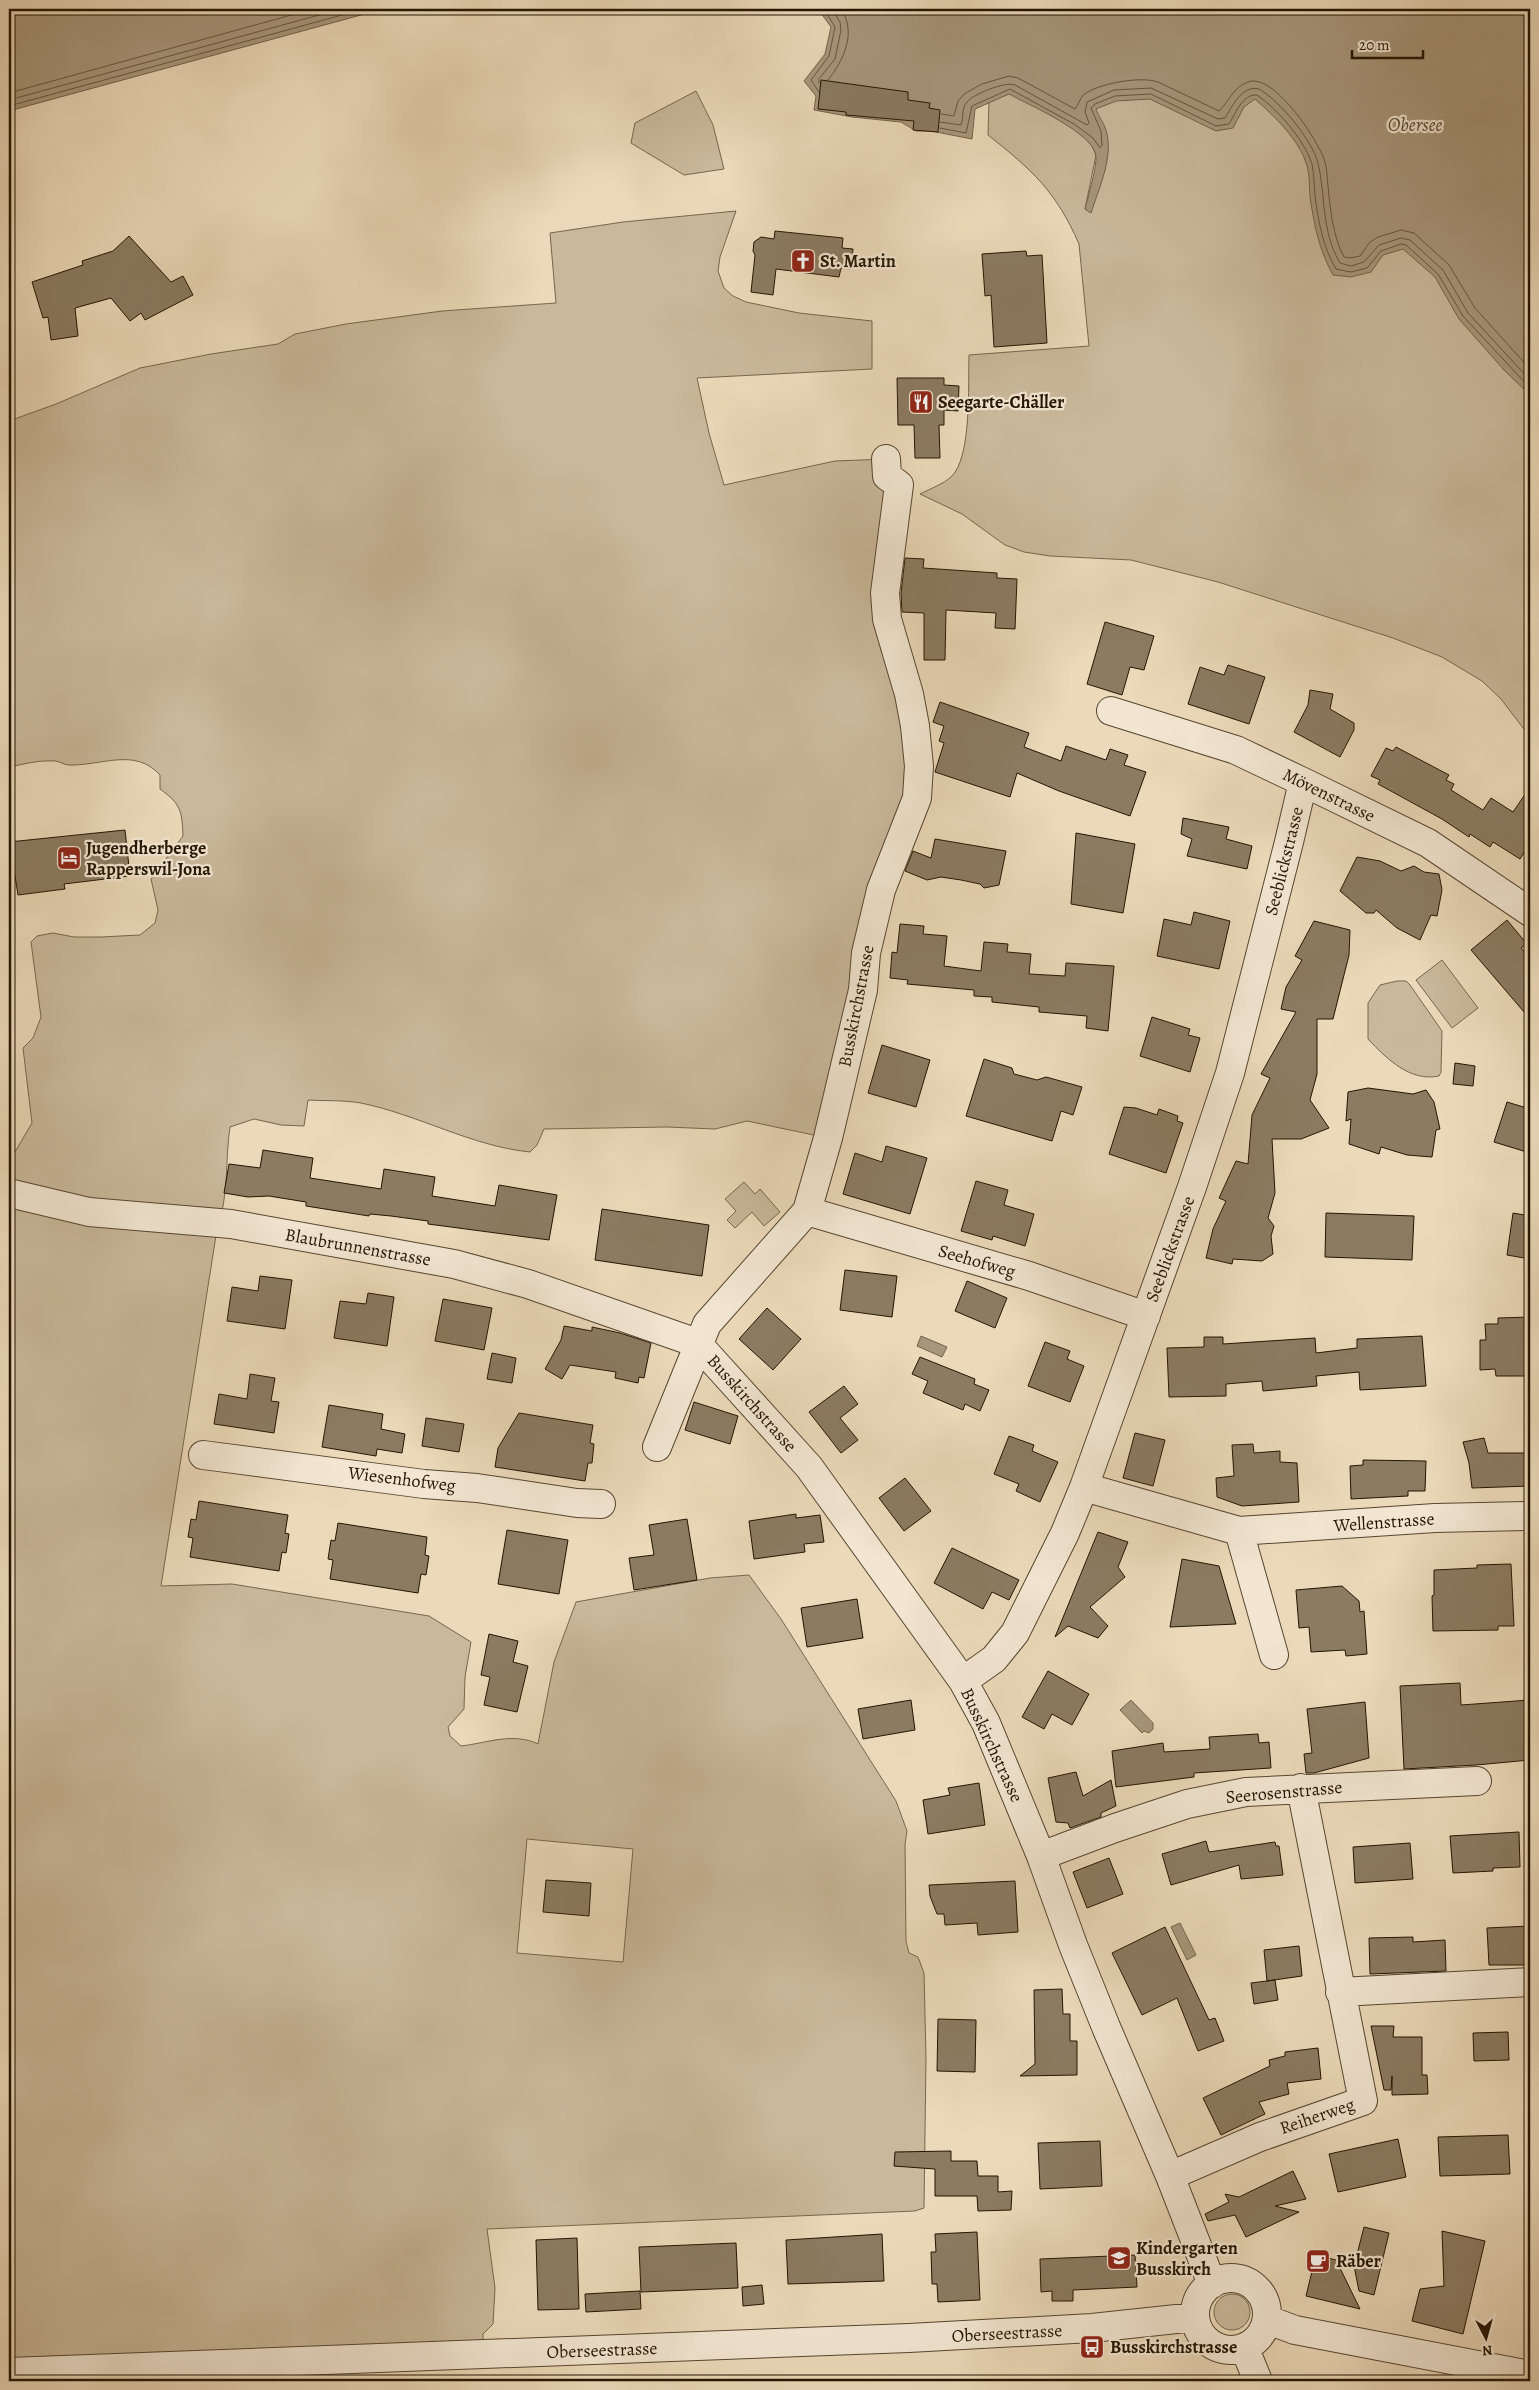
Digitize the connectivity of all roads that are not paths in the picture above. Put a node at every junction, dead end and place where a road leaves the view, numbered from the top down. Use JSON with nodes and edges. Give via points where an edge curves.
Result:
{"nodes":[{"id":1,"x":886,"y":459,"type":"dead end"},
{"id":2,"x":1111,"y":711,"type":"dead end"},
{"id":3,"x":1302,"y":782,"type":"junction"},
{"id":4,"x":1530,"y":912,"type":"edge"},
{"id":5,"x":9,"y":1193,"type":"edge"},
{"id":6,"x":807,"y":1211,"type":"junction"},
{"id":7,"x":1146,"y":1316,"type":"junction"},
{"id":8,"x":697,"y":1343,"type":"junction"},
{"id":9,"x":657,"y":1447,"type":"dead end"},
{"id":10,"x":203,"y":1454,"type":"dead end"},
{"id":11,"x":1084,"y":1487,"type":"junction"},
{"id":12,"x":601,"y":1504,"type":"dead end"},
{"id":13,"x":1530,"y":1516,"type":"edge"},
{"id":14,"x":1238,"y":1531,"type":"junction"},
{"id":15,"x":1274,"y":1655,"type":"dead end"},
{"id":16,"x":963,"y":1681,"type":"junction"},
{"id":17,"x":1477,"y":1781,"type":"dead end"},
{"id":18,"x":1301,"y":1788,"type":"junction"},
{"id":19,"x":1041,"y":1856,"type":"junction"},
{"id":20,"x":1530,"y":1982,"type":"edge"},
{"id":21,"x":1340,"y":1992,"type":"junction"},
{"id":22,"x":1170,"y":2176,"type":"junction"},
{"id":23,"x":1212,"y":2284,"type":"junction"},
{"id":24,"x":1195,"y":2317,"type":"junction"},
{"id":25,"x":1268,"y":2320,"type":"junction"},
{"id":26,"x":1245,"y":2349,"type":"junction"},
{"id":27,"x":9,"y":2372,"type":"edge"},
{"id":28,"x":1530,"y":2375,"type":"edge"},
{"id":29,"x":1258,"y":2381,"type":"edge"}],
"edges":[{"from":1,"to":6,"type":"street","name":"Busskirchstrasse","via":[[887,476],[899,484],[885,593],[887,619],[916,726],[917,798],[881,890],[866,953],[861,1000]]},
{"from":2,"to":3,"type":"street","name":"Mövenstrasse","via":[[1236,750]]},
{"from":3,"to":4,"type":"street","name":"Mövenstrasse","via":[[1428,843]]},
{"from":3,"to":7,"type":"street","name":"Seeblickstrasse","via":[[1230,1072]]},
{"from":5,"to":8,"type":"street","name":"Blaubrunnenstrasse","via":[[89,1212],[231,1224],[454,1264],[528,1284]]},
{"from":6,"to":7,"type":"street","name":"Seehofweg","via":[[1029,1276]]},
{"from":6,"to":8,"type":"street","name":"Busskirchstrasse","via":[[718,1310]]},
{"from":7,"to":11,"type":"street","name":"Seeblickstrasse"},
{"from":8,"to":9,"type":"street"},
{"from":8,"to":16,"type":"street","name":"Busskirchstrasse","via":[[809,1467]]},
{"from":10,"to":12,"type":"street","name":"Wiesenhofweg"},
{"from":11,"to":14,"type":"street","name":"Wellenstrasse"},
{"from":11,"to":16,"type":"street","name":"Seeblickstrasse","via":[[1015,1633],[994,1659]]},
{"from":13,"to":14,"type":"street","name":"Wellenstrasse","via":[[1419,1519]]},
{"from":14,"to":15,"type":"street"},
{"from":16,"to":19,"type":"street","name":"Busskirchstrasse","via":[[986,1723]]},
{"from":17,"to":18,"type":"street","name":"Seerosenstrasse"},
{"from":18,"to":19,"type":"street","name":"Seerosenstrasse","via":[[1246,1792],[1187,1804]]},
{"from":18,"to":21,"type":"street","name":"Reiherweg"},
{"from":19,"to":22,"type":"street","name":"Busskirchstrasse","via":[[1106,2027]]},
{"from":20,"to":21,"type":"street"},
{"from":21,"to":22,"type":"street","name":"Reiherweg","via":[[1362,2101],[1260,2137]]},
{"from":22,"to":23,"type":"street","name":"Busskirchstrasse"},
{"from":23,"to":24,"type":"street","via":[[1197,2301]]},
{"from":23,"to":25,"type":"street","via":[[1234,2278],[1256,2287],[1268,2308]]},
{"from":24,"to":26,"type":"street","via":[[1201,2336],[1210,2344],[1221,2350]]},
{"from":24,"to":27,"type":"street","name":"Oberseestrasse","via":[[1084,2329],[909,2338]]},
{"from":25,"to":26,"type":"street","via":[[1260,2337]]},
{"from":25,"to":28,"type":"street","via":[[1295,2330]]},
{"from":26,"to":29,"type":"street"}]}
